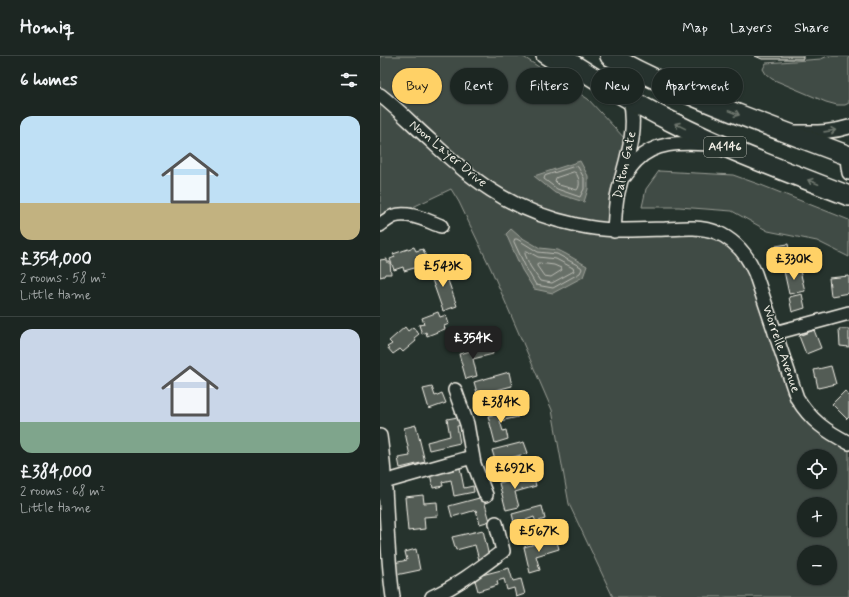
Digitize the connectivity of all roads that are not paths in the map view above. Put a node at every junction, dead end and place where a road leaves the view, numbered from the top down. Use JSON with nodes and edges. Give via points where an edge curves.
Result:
{"nodes":[{"id":1,"x":543,"y":56,"type":"edge"},
{"id":2,"x":560,"y":56,"type":"edge"},
{"id":3,"x":610,"y":56,"type":"edge"},
{"id":4,"x":591,"y":76,"type":"edge"},
{"id":5,"x":591,"y":83,"type":"edge"},
{"id":6,"x":380,"y":95,"type":"edge"},
{"id":7,"x":631,"y":104,"type":"edge"},
{"id":8,"x":638,"y":104,"type":"edge"},
{"id":9,"x":849,"y":127,"type":"edge"},
{"id":10,"x":783,"y":131,"type":"junction"},
{"id":11,"x":721,"y":145,"type":"junction"},
{"id":12,"x":849,"y":159,"type":"edge"},
{"id":13,"x":622,"y":178,"type":"junction"},
{"id":14,"x":849,"y":196,"type":"edge"},
{"id":15,"x":380,"y":225,"type":"edge"},
{"id":16,"x":441,"y":226,"type":"dead end"},
{"id":17,"x":614,"y":231,"type":"junction"},
{"id":18,"x":849,"y":313,"type":"edge"},
{"id":19,"x":775,"y":333,"type":"junction"},
{"id":20,"x":455,"y":390,"type":"dead end"},
{"id":21,"x":380,"y":436,"type":"edge"},
{"id":22,"x":849,"y":443,"type":"edge"},
{"id":23,"x":472,"y":457,"type":"junction"},
{"id":24,"x":384,"y":482,"type":"junction"},
{"id":25,"x":486,"y":495,"type":"dead end"},
{"id":26,"x":496,"y":523,"type":"dead end"},
{"id":27,"x":393,"y":597,"type":"edge"},
{"id":28,"x":432,"y":597,"type":"edge"}],
"edges":[{"from":1,"to":5,"type":"street","via":[[582,81]]},
{"from":2,"to":4,"type":"highway","number":"A4146"},
{"from":3,"to":10,"type":"highway","number":"A4146","one_way":true,"via":[[662,83]]},
{"from":6,"to":17,"type":"street","name":"Noon Layer Drive","via":[[461,168],[490,190],[535,213],[559,221]]},
{"from":7,"to":13,"type":"street","name":"Dalton Gate","via":[[633,127]]},
{"from":11,"to":8,"type":"highway","number":"A4146","one_way":true},
{"from":10,"to":9,"type":"street","one_way":true,"via":[[821,133]]},
{"from":10,"to":12,"type":"highway","number":"A4146"},
{"from":11,"to":13,"type":"street","via":[[673,143],[658,147],[636,160]]},
{"from":14,"to":11,"type":"highway","number":"A4146","one_way":true},
{"from":13,"to":17,"type":"street","name":"Dalton Gate","via":[[617,197]]},
{"from":15,"to":16,"type":"street","via":[[394,216],[408,215]]},
{"from":17,"to":19,"type":"street","name":"Worrelle Avenue","via":[[699,228],[717,232],[725,237],[737,245],[750,261]]},
{"from":18,"to":19,"type":"street"},
{"from":19,"to":22,"type":"street","name":"Worrelle Avenue","via":[[792,385],[804,409],[816,422]]},
{"from":20,"to":23,"type":"street","via":[[467,424]]},
{"from":21,"to":24,"type":"street"},
{"from":23,"to":24,"type":"street"},
{"from":23,"to":25,"type":"street"},
{"from":24,"to":27,"type":"street","via":[[389,574]]},
{"from":26,"to":28,"type":"street","via":[[503,551],[444,592]]}]}
